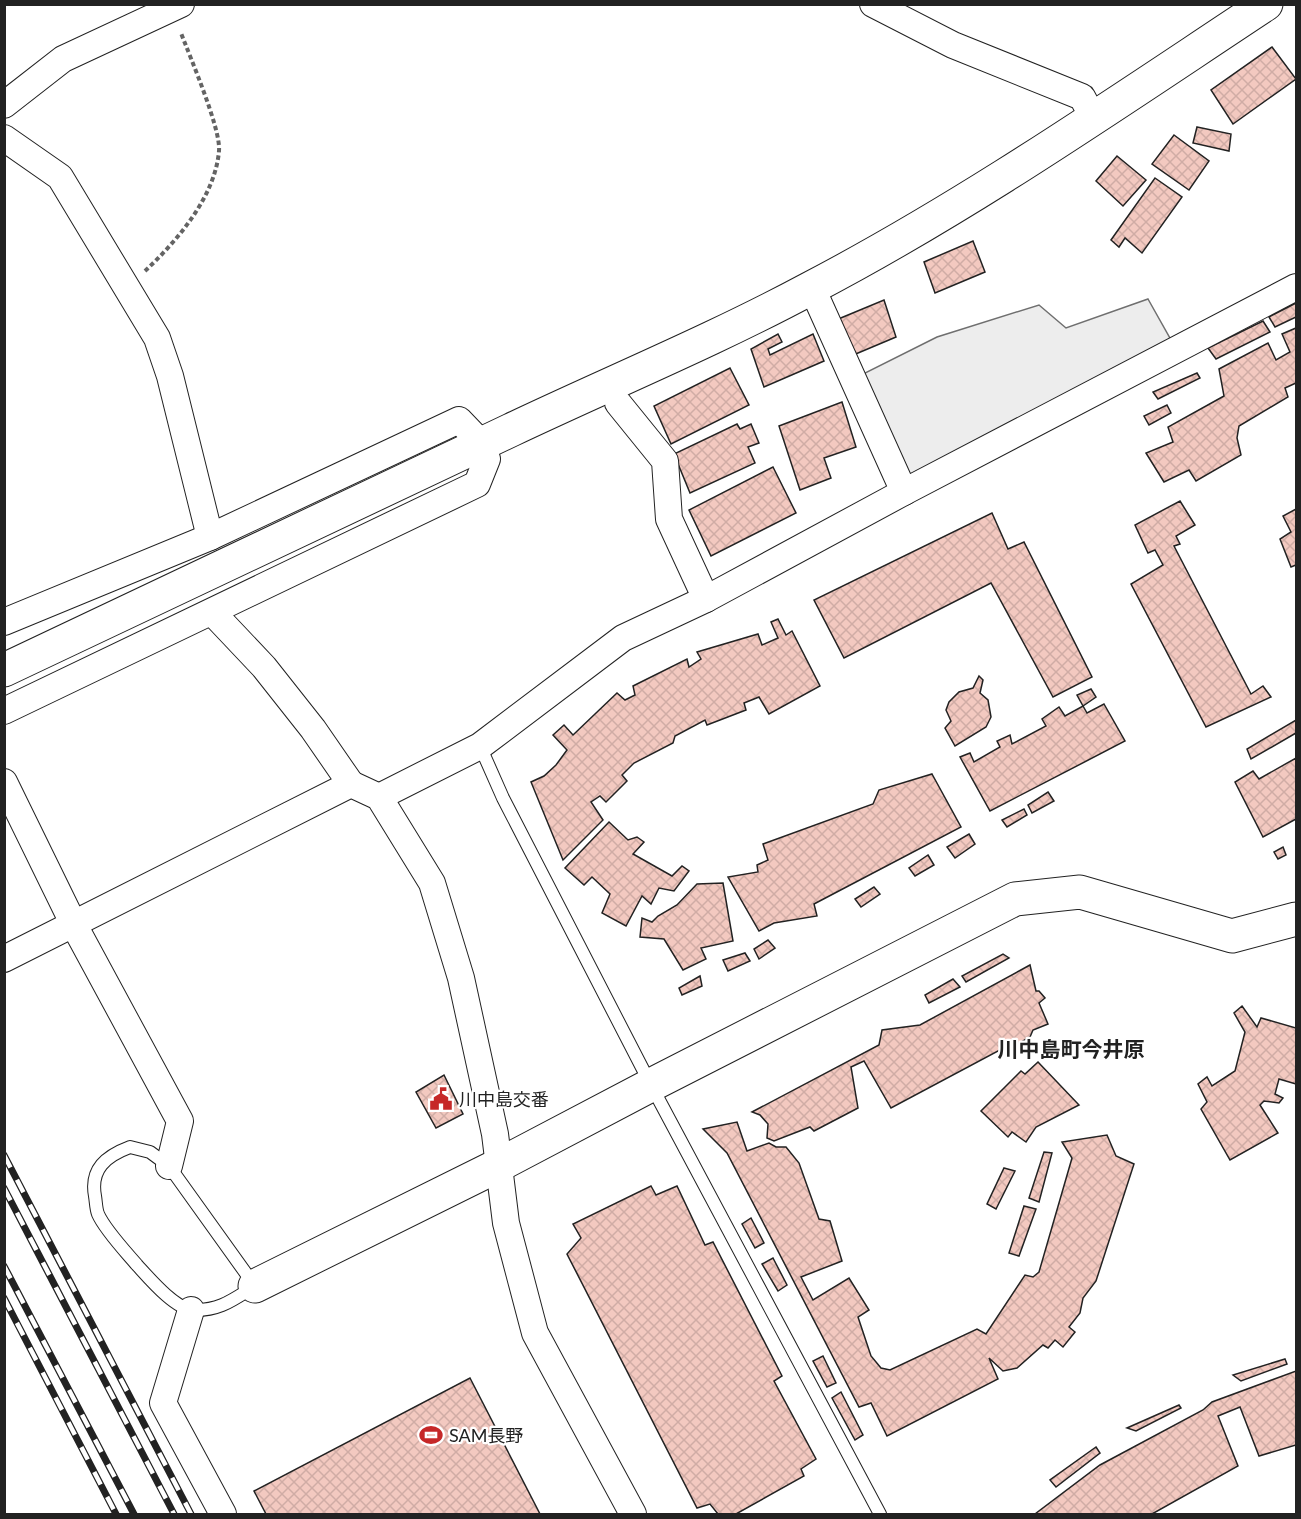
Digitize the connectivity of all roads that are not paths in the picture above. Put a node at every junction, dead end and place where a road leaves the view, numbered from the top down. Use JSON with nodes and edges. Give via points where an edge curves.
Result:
{"nodes":[{"id":1,"x":873,"y":4,"type":"edge"},
{"id":2,"x":1266,"y":4,"type":"edge"},
{"id":3,"x":177,"y":7,"type":"edge"},
{"id":4,"x":4,"y":105,"type":"edge"},
{"id":5,"x":1094,"y":119,"type":"junction"},
{"id":6,"x":4,"y":138,"type":"edge"},
{"id":7,"x":1296,"y":287,"type":"edge"},
{"id":8,"x":812,"y":288,"type":"junction"},
{"id":9,"x":618,"y":403,"type":"dead end"},
{"id":10,"x":482,"y":444,"type":"junction"},
{"id":11,"x":904,"y":492,"type":"junction"},
{"id":12,"x":210,"y":537,"type":"junction"},
{"id":13,"x":706,"y":599,"type":"junction"},
{"id":14,"x":212,"y":612,"type":"junction"},
{"id":15,"x":4,"y":622,"type":"edge"},
{"id":16,"x":4,"y":670,"type":"edge"},
{"id":17,"x":4,"y":711,"type":"edge"},
{"id":18,"x":480,"y":746,"type":"junction"},
{"id":19,"x":4,"y":782,"type":"edge"},
{"id":20,"x":351,"y":784,"type":"junction"},
{"id":21,"x":379,"y":797,"type":"junction"},
{"id":22,"x":1296,"y":919,"type":"edge"},
{"id":23,"x":74,"y":925,"type":"junction"},
{"id":24,"x":4,"y":959,"type":"edge"},
{"id":25,"x":651,"y":1085,"type":"junction"},
{"id":26,"x":169,"y":1166,"type":"junction"},
{"id":27,"x":499,"y":1166,"type":"junction"},
{"id":28,"x":255,"y":1286,"type":"junction"},
{"id":29,"x":191,"y":1310,"type":"junction"},
{"id":30,"x":223,"y":1515,"type":"edge"},
{"id":31,"x":633,"y":1515,"type":"edge"},
{"id":32,"x":879,"y":1515,"type":"edge"}],
"edges":[{"from":1,"to":5,"type":"street","via":[[953,45],[1082,97]]},
{"from":2,"to":5,"type":"street"},
{"from":3,"to":4,"type":"street","via":[[63,59]]},
{"from":5,"to":8,"type":"street"},
{"from":6,"to":12,"type":"street","via":[[60,177],[157,338]]},
{"from":7,"to":11,"type":"street"},
{"from":8,"to":10,"type":"street"},
{"from":8,"to":11,"type":"street"},
{"from":9,"to":13,"type":"street","via":[[665,461],[669,519]]},
{"from":10,"to":12,"type":"street","via":[[459,420]]},
{"from":10,"to":14,"type":"street","via":[[486,459],[477,484]]},
{"from":10,"to":16,"type":"street"},
{"from":11,"to":13,"type":"street"},
{"from":12,"to":15,"type":"street"},
{"from":13,"to":18,"type":"street","via":[[623,638]]},
{"from":14,"to":17,"type":"street"},
{"from":14,"to":20,"type":"street","via":[[264,667]]},
{"from":18,"to":21,"type":"street"},
{"from":18,"to":25,"type":"lane"},
{"from":19,"to":23,"type":"street"},
{"from":20,"to":21,"type":"street"},
{"from":20,"to":23,"type":"street"},
{"from":21,"to":27,"type":"street","via":[[432,883],[461,978]]},
{"from":22,"to":25,"type":"street","via":[[1232,936],[1080,892],[1015,899]]},
{"from":23,"to":24,"type":"street"},
{"from":23,"to":26,"type":"street","via":[[180,1121]]},
{"from":25,"to":27,"type":"street"},
{"from":25,"to":32,"type":"lane"},
{"from":26,"to":28,"type":"lane"},
{"from":26,"to":29,"type":"lane","via":[[150,1152],[130,1147],[114,1153],[99,1167],[94,1194],[98,1214],[121,1246],[173,1301]]},
{"from":27,"to":28,"type":"street"},
{"from":27,"to":31,"type":"street","via":[[506,1223],[535,1333]]},
{"from":28,"to":29,"type":"lane","via":[[222,1307]]},
{"from":29,"to":30,"type":"street","via":[[163,1402]]}]}
